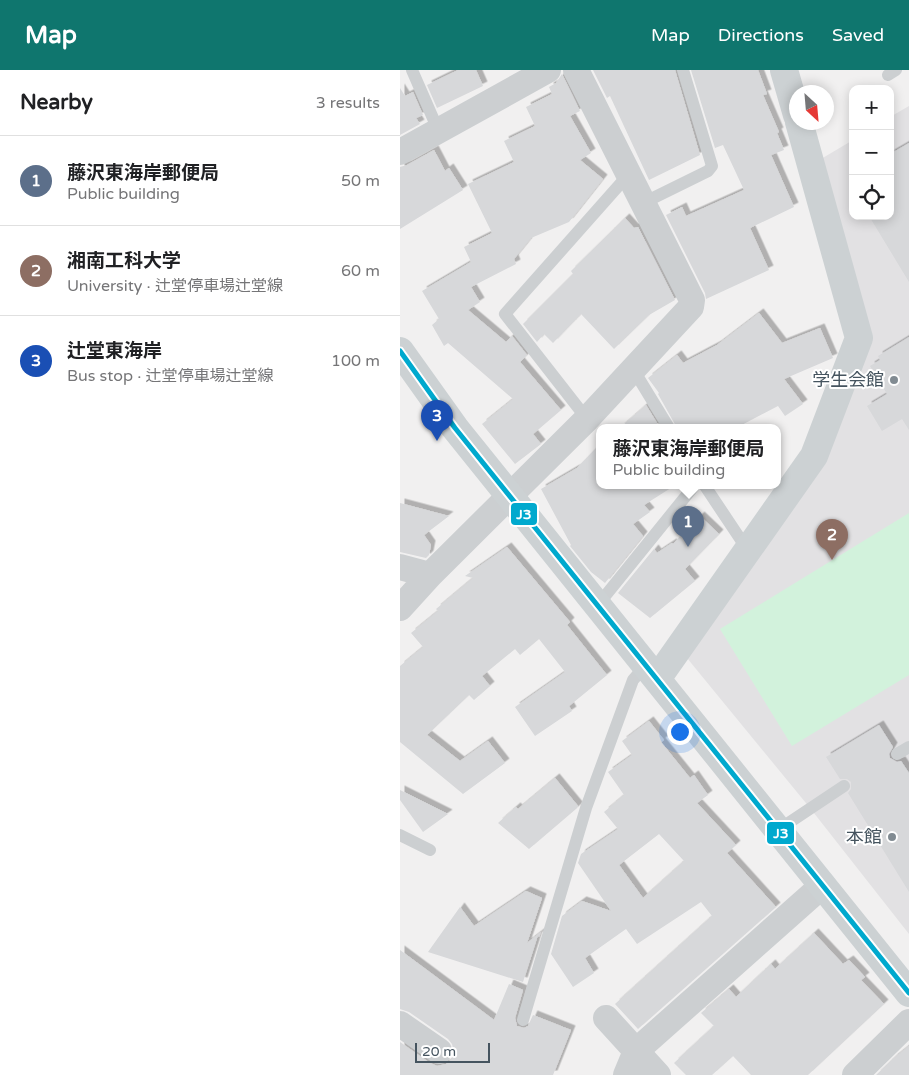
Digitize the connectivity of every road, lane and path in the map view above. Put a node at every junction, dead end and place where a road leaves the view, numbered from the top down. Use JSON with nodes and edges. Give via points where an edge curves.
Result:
{"nodes":[{"id":1,"x":412,"y":70,"type":"edge"},
{"id":2,"x":548,"y":70,"type":"edge"},
{"id":3,"x":576,"y":70,"type":"edge"},
{"id":4,"x":684,"y":70,"type":"edge"},
{"id":5,"x":784,"y":70,"type":"edge"},
{"id":6,"x":789,"y":88,"type":"edge"},
{"id":7,"x":801,"y":130,"type":"edge"},
{"id":8,"x":439,"y":132,"type":"junction"},
{"id":9,"x":400,"y":152,"type":"edge"},
{"id":10,"x":629,"y":174,"type":"junction"},
{"id":11,"x":643,"y":203,"type":"junction"},
{"id":12,"x":400,"y":351,"type":"edge"},
{"id":13,"x":633,"y":369,"type":"junction"},
{"id":14,"x":587,"y":419,"type":"junction"},
{"id":15,"x":667,"y":424,"type":"edge"},
{"id":16,"x":692,"y":489,"type":"edge"},
{"id":17,"x":707,"y":489,"type":"edge"},
{"id":18,"x":509,"y":496,"type":"junction"},
{"id":19,"x":747,"y":550,"type":"junction"},
{"id":20,"x":400,"y":567,"type":"edge"},
{"id":21,"x":430,"y":575,"type":"junction"},
{"id":22,"x":597,"y":606,"type":"junction"},
{"id":23,"x":400,"y":608,"type":"edge"},
{"id":24,"x":652,"y":672,"type":"junction"},
{"id":25,"x":909,"y":747,"type":"edge"},
{"id":26,"x":897,"y":754,"type":"dead end"},
{"id":27,"x":844,"y":786,"type":"dead end"},
{"id":28,"x":778,"y":830,"type":"junction"},
{"id":29,"x":400,"y":835,"type":"edge"},
{"id":30,"x":430,"y":850,"type":"dead end"},
{"id":31,"x":823,"y":886,"type":"junction"},
{"id":32,"x":909,"y":993,"type":"edge"},
{"id":33,"x":606,"y":1018,"type":"dead end"},
{"id":34,"x":523,"y":1020,"type":"dead end"},
{"id":35,"x":909,"y":1022,"type":"edge"},
{"id":36,"x":400,"y":1024,"type":"edge"},
{"id":37,"x":439,"y":1051,"type":"dead end"},
{"id":38,"x":636,"y":1051,"type":"junction"},
{"id":39,"x":626,"y":1075,"type":"edge"},
{"id":40,"x":658,"y":1075,"type":"edge"},
{"id":41,"x":855,"y":1075,"type":"edge"}],
"edges":[{"from":1,"to":8,"type":"lane"},
{"from":2,"to":8,"type":"street"},
{"from":3,"to":10,"type":"street"},
{"from":4,"to":11,"type":"lane","via":[[712,166],[708,172]]},
{"from":5,"to":6,"type":"main road"},
{"from":7,"to":19,"type":"main road","via":[[859,338],[814,456]]},
{"from":8,"to":9,"type":"street"},
{"from":10,"to":11,"type":"street"},
{"from":10,"to":14,"type":"lane","via":[[505,314]]},
{"from":11,"to":13,"type":"street","via":[[692,300],[692,307]]},
{"from":12,"to":18,"type":"main road"},
{"from":13,"to":14,"type":"street"},
{"from":13,"to":15,"type":"lane"},
{"from":14,"to":18,"type":"street"},
{"from":16,"to":22,"type":"lane"},
{"from":17,"to":19,"type":"lane"},
{"from":18,"to":21,"type":"street"},
{"from":18,"to":22,"type":"main road"},
{"from":19,"to":24,"type":"main road"},
{"from":20,"to":21,"type":"street"},
{"from":21,"to":23,"type":"street"},
{"from":22,"to":24,"type":"main road"},
{"from":24,"to":28,"type":"main road"},
{"from":24,"to":34,"type":"lane","via":[[633,680],[586,808]]},
{"from":25,"to":26,"type":"lane"},
{"from":27,"to":28,"type":"lane"},
{"from":28,"to":31,"type":"main road"},
{"from":29,"to":30,"type":"lane"},
{"from":31,"to":32,"type":"main road"},
{"from":31,"to":38,"type":"street"},
{"from":33,"to":38,"type":"street"},
{"from":35,"to":41,"type":"street"},
{"from":36,"to":37,"type":"street"},
{"from":38,"to":39,"type":"street"},
{"from":38,"to":40,"type":"street"}]}
